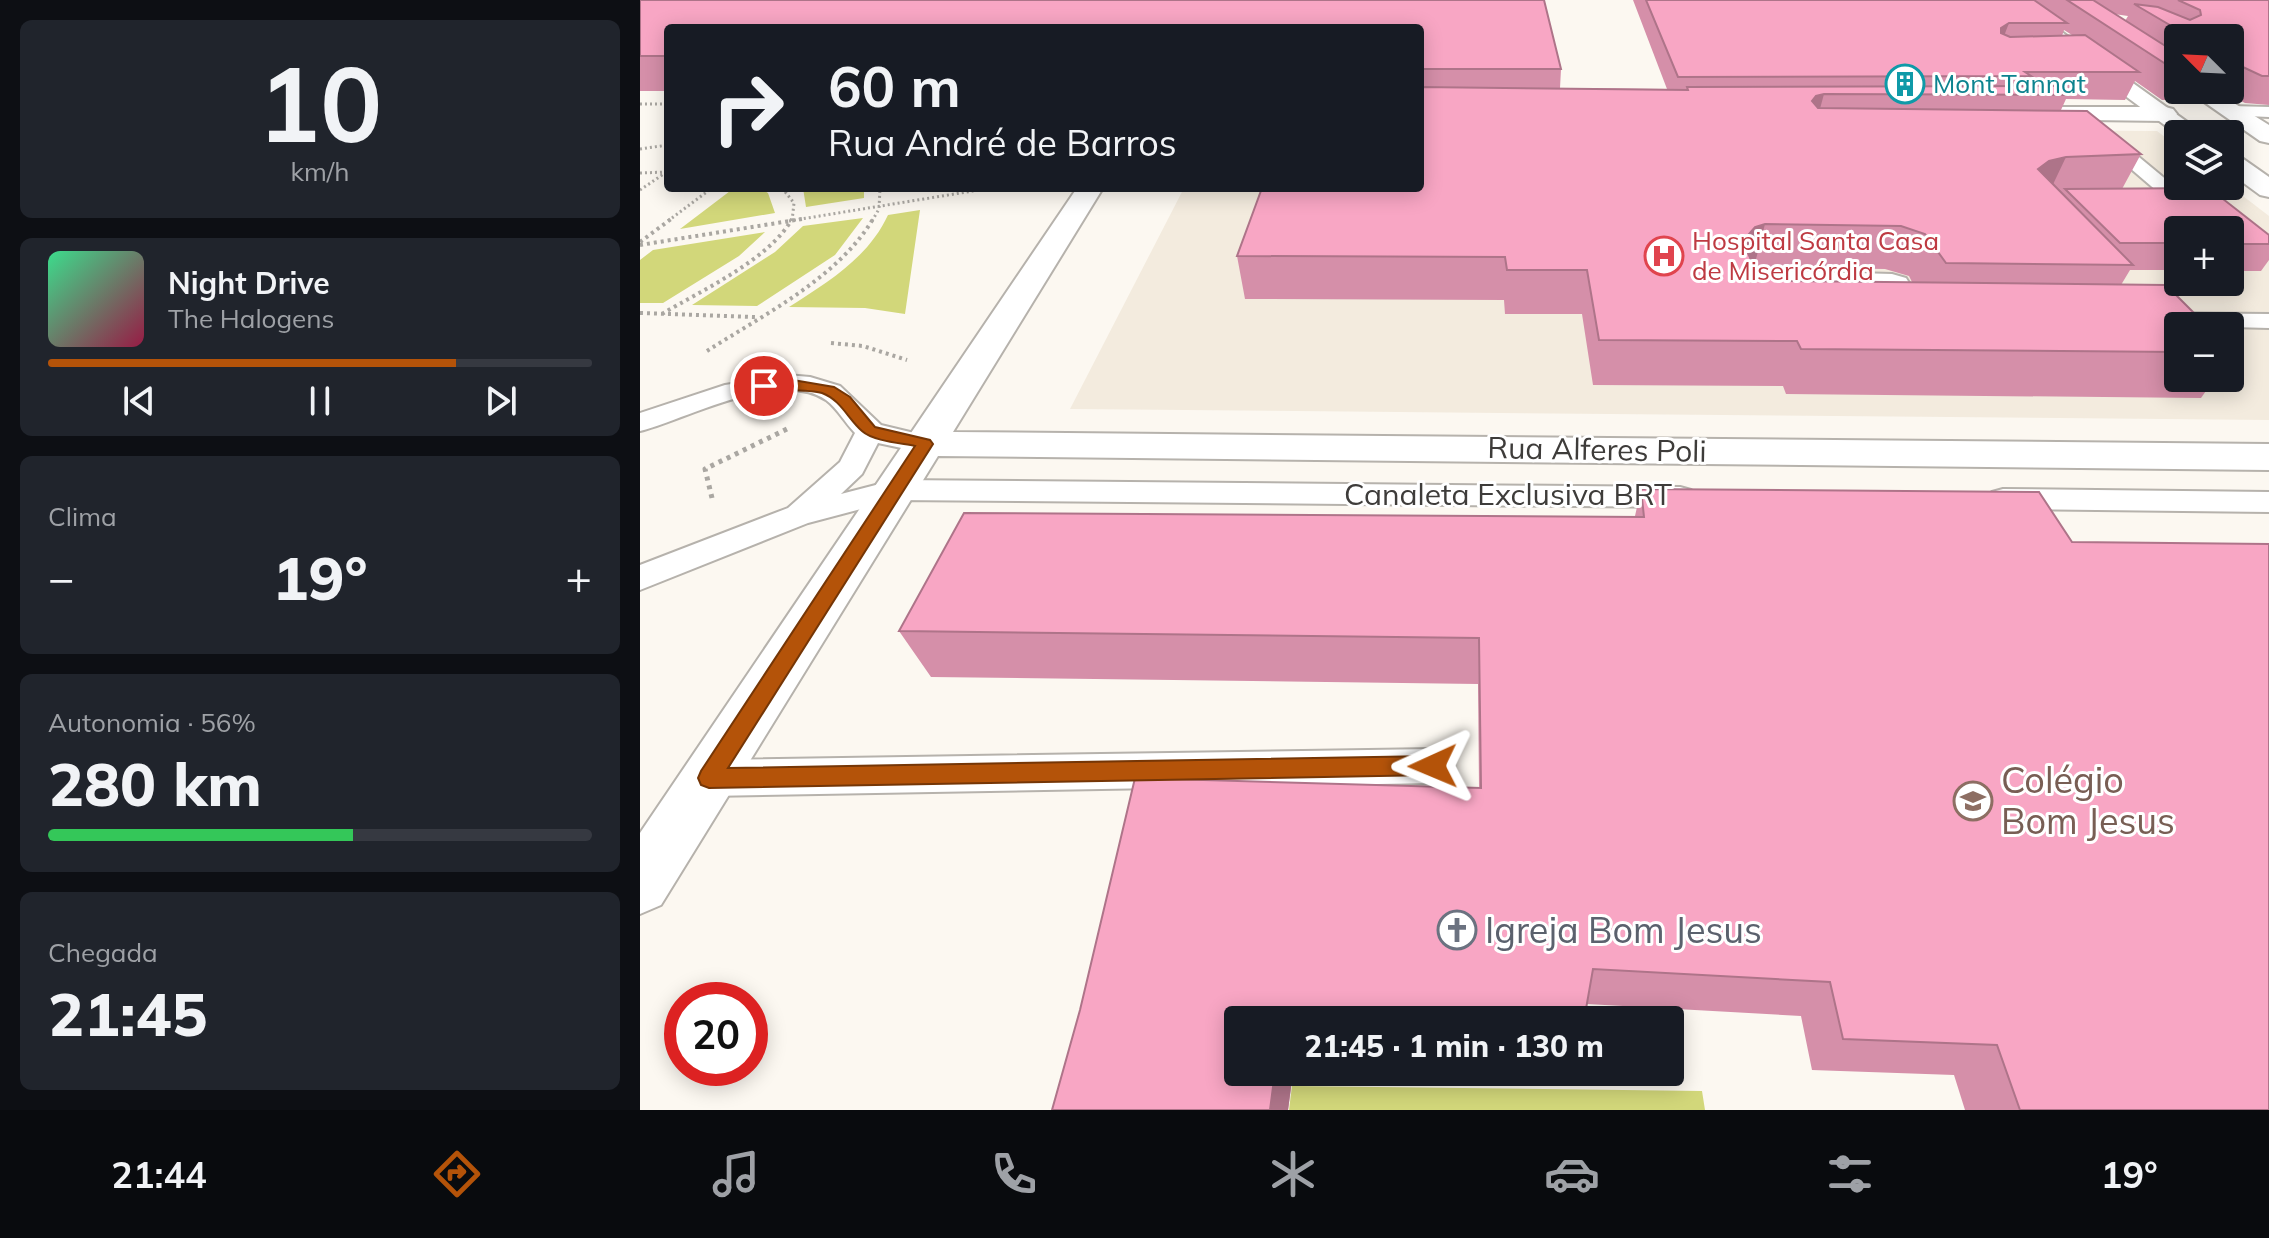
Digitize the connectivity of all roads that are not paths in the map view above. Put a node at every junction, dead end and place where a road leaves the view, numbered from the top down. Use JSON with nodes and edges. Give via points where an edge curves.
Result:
{"nodes":[{"id":1,"x":2005,"y":0,"type":"edge"},
{"id":2,"x":2050,"y":33,"type":"junction"},
{"id":3,"x":2055,"y":55,"type":"edge"},
{"id":4,"x":2081,"y":55,"type":"junction"},
{"id":5,"x":2121,"y":58,"type":"edge"},
{"id":6,"x":2220,"y":104,"type":"edge"},
{"id":7,"x":2231,"y":111,"type":"junction"},
{"id":8,"x":2269,"y":112,"type":"edge"},
{"id":9,"x":2010,"y":114,"type":"edge"},
{"id":10,"x":2165,"y":114,"type":"junction"},
{"id":11,"x":2173,"y":120,"type":"edge"},
{"id":12,"x":2269,"y":136,"type":"edge"},
{"id":13,"x":2079,"y":141,"type":"edge"},
{"id":14,"x":2244,"y":171,"type":"edge"},
{"id":15,"x":2269,"y":189,"type":"edge"},
{"id":16,"x":1087,"y":192,"type":"edge"},
{"id":17,"x":2141,"y":204,"type":"edge"},
{"id":18,"x":1764,"y":312,"type":"edge"},
{"id":19,"x":1889,"y":316,"type":"edge"},
{"id":20,"x":1918,"y":317,"type":"junction"},
{"id":21,"x":1949,"y":317,"type":"edge"},
{"id":22,"x":2134,"y":319,"type":"edge"},
{"id":23,"x":2269,"y":321,"type":"edge"},
{"id":24,"x":640,"y":423,"type":"edge"},
{"id":25,"x":870,"y":430,"type":"junction"},
{"id":26,"x":925,"y":444,"type":"junction"},
{"id":27,"x":2269,"y":457,"type":"edge"},
{"id":28,"x":895,"y":490,"type":"junction"},
{"id":29,"x":1710,"y":497,"type":"edge"},
{"id":30,"x":1981,"y":499,"type":"edge"},
{"id":31,"x":2269,"y":502,"type":"edge"},
{"id":32,"x":799,"y":515,"type":"junction"},
{"id":33,"x":643,"y":578,"type":"edge"},
{"id":34,"x":1433,"y":766,"type":"dead end"},
{"id":35,"x":709,"y":778,"type":"junction"},
{"id":36,"x":640,"y":885,"type":"edge"}],
"edges":[{"from":1,"to":2,"type":"main road"},
{"from":2,"to":4,"type":"main road"},
{"from":2,"to":5,"type":"main road"},
{"from":3,"to":4,"type":"lane"},
{"from":4,"to":10,"type":"main road"},
{"from":6,"to":7,"type":"main road"},
{"from":7,"to":8,"type":"lane"},
{"from":7,"to":12,"type":"main road"},
{"from":9,"to":10,"type":"main road"},
{"from":10,"to":11,"type":"main road"},
{"from":13,"to":17,"type":"lane","via":[[2122,152],[2179,200]]},
{"from":14,"to":15,"type":"main road"},
{"from":16,"to":26,"type":"main road"},
{"from":18,"to":20,"type":"lane","via":[[1755,310],[1746,283],[1754,277],[1884,279],[1898,283]]},
{"from":19,"to":20,"type":"lane"},
{"from":20,"to":21,"type":"lane"},
{"from":22,"to":23,"type":"lane"},
{"from":24,"to":25,"type":"lane","via":[[740,388],[787,383],[828,390]]},
{"from":25,"to":26,"type":"lane"},
{"from":25,"to":32,"type":"lane","via":[[852,467]]},
{"from":26,"to":27,"type":"main road","name":"Rua Alferes Poli"},
{"from":26,"to":28,"type":"main road"},
{"from":28,"to":29,"type":"lane","name":"Canaleta Exclusiva BRT"},
{"from":28,"to":32,"type":"lane","name":"Canaleta Exclusiva BRT"},
{"from":28,"to":35,"type":"main road"},
{"from":30,"to":31,"type":"lane"},
{"from":32,"to":33,"type":"lane"},
{"from":34,"to":35,"type":"lane"},
{"from":35,"to":36,"type":"main road"}]}
